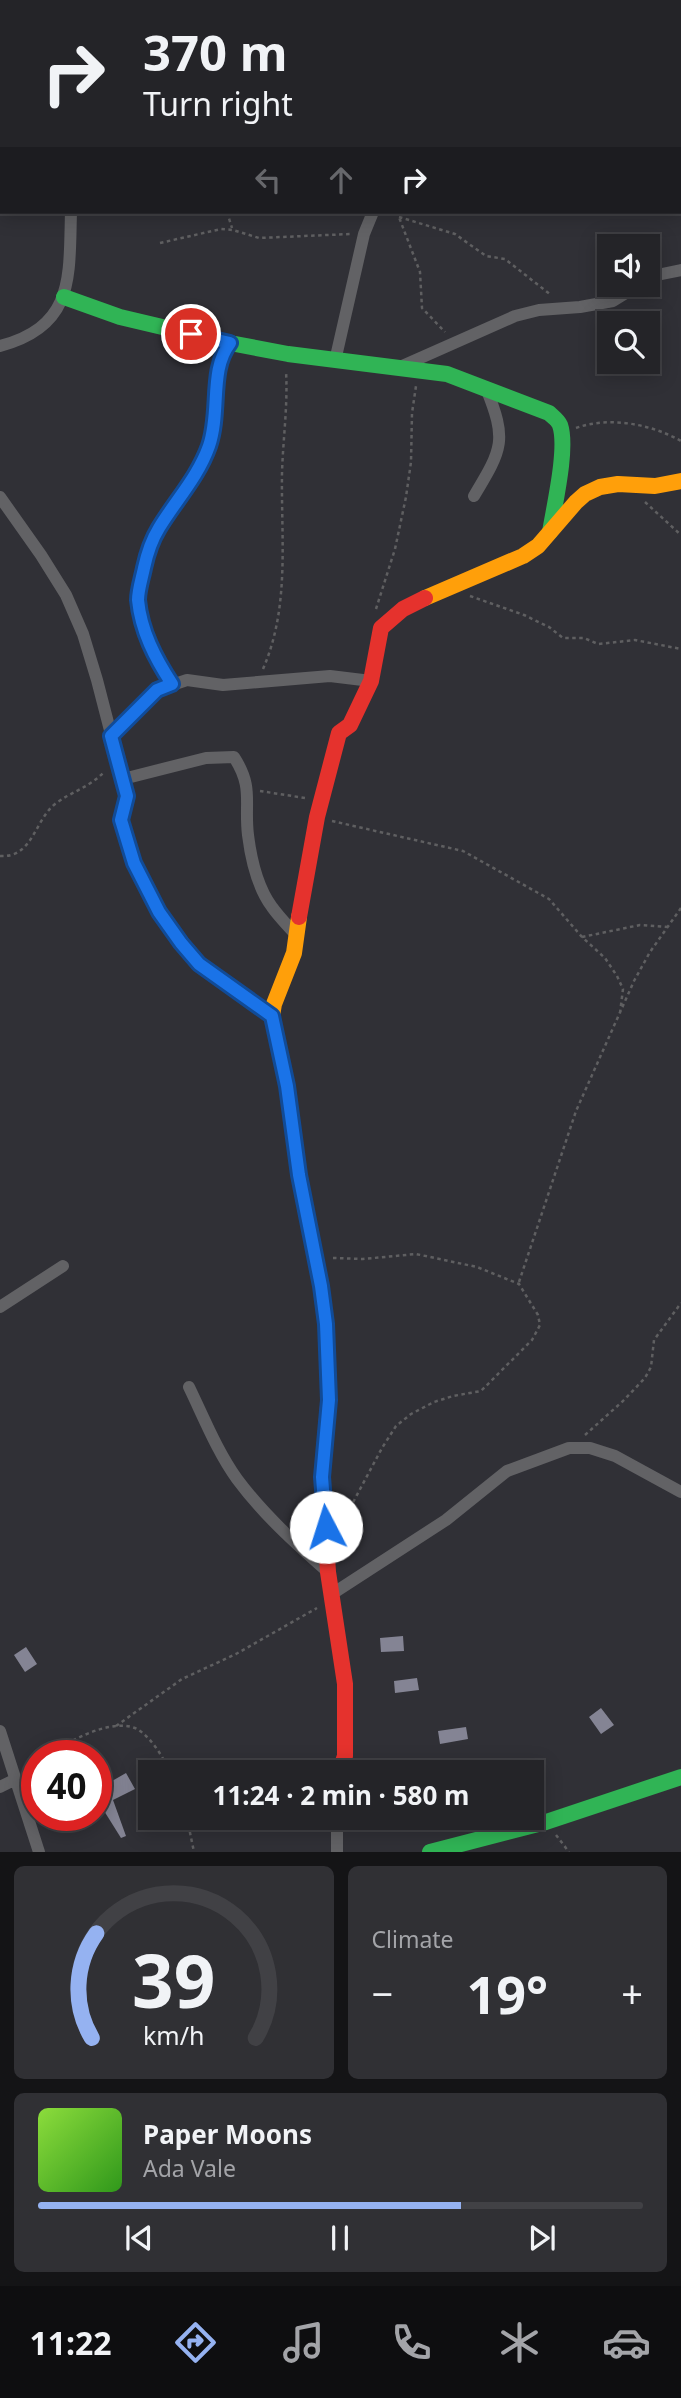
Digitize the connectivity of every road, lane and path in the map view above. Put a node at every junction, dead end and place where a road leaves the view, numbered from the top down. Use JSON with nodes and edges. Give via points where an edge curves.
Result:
{"nodes":[{"id":1,"x":71,"y":214,"type":"edge"},
{"id":2,"x":228,"y":214,"type":"edge"},
{"id":3,"x":372,"y":214,"type":"edge"},
{"id":4,"x":398,"y":214,"type":"edge"},
{"id":5,"x":399,"y":217,"type":"junction"},
{"id":6,"x":233,"y":230,"type":"junction"},
{"id":7,"x":364,"y":234,"type":"junction"},
{"id":8,"x":160,"y":243,"type":"dead end"},
{"id":9,"x":681,"y":270,"type":"edge"},
{"id":10,"x":660,"y":274,"type":"edge"},
{"id":11,"x":64,"y":297,"type":"junction"},
{"id":12,"x":618,"y":297,"type":"edge"},
{"id":13,"x":561,"y":308,"type":"junction"},
{"id":14,"x":230,"y":343,"type":"junction"},
{"id":15,"x":450,"y":345,"type":"junction"},
{"id":16,"x":0,"y":346,"type":"edge"},
{"id":17,"x":288,"y":354,"type":"junction"},
{"id":18,"x":335,"y":360,"type":"junction"},
{"id":19,"x":408,"y":368,"type":"junction"},
{"id":20,"x":486,"y":388,"type":"junction"},
{"id":21,"x":561,"y":433,"type":"junction"},
{"id":22,"x":681,"y":441,"type":"edge"},
{"id":23,"x":681,"y":481,"type":"edge"},
{"id":24,"x":627,"y":485,"type":"junction"},
{"id":25,"x":474,"y":496,"type":"dead end"},
{"id":26,"x":0,"y":497,"type":"edge"},
{"id":27,"x":550,"y":534,"type":"junction"},
{"id":28,"x":681,"y":535,"type":"edge"},
{"id":29,"x":447,"y":587,"type":"junction"},
{"id":30,"x":379,"y":633,"type":"junction"},
{"id":31,"x":681,"y":649,"type":"edge"},
{"id":32,"x":371,"y":681,"type":"junction"},
{"id":33,"x":257,"y":683,"type":"junction"},
{"id":34,"x":172,"y":684,"type":"junction"},
{"id":35,"x":111,"y":736,"type":"junction"},
{"id":36,"x":117,"y":758,"type":"junction"},
{"id":37,"x":122,"y":779,"type":"junction"},
{"id":38,"x":247,"y":789,"type":"junction"},
{"id":39,"x":324,"y":792,"type":"junction"},
{"id":40,"x":317,"y":817,"type":"junction"},
{"id":41,"x":0,"y":856,"type":"edge"},
{"id":42,"x":681,"y":908,"type":"edge"},
{"id":43,"x":669,"y":928,"type":"junction"},
{"id":44,"x":297,"y":936,"type":"junction"},
{"id":45,"x":582,"y":937,"type":"junction"},
{"id":46,"x":272,"y":1016,"type":"junction"},
{"id":47,"x":620,"y":1016,"type":"junction"},
{"id":48,"x":315,"y":1255,"type":"junction"},
{"id":49,"x":63,"y":1266,"type":"dead end"},
{"id":50,"x":519,"y":1284,"type":"junction"},
{"id":51,"x":681,"y":1303,"type":"edge"},
{"id":52,"x":0,"y":1307,"type":"edge"},
{"id":53,"x":189,"y":1387,"type":"dead end"},
{"id":54,"x":569,"y":1448,"type":"junction"},
{"id":55,"x":681,"y":1492,"type":"edge"},
{"id":56,"x":328,"y":1547,"type":"junction"},
{"id":57,"x":328,"y":1572,"type":"junction"},
{"id":58,"x":332,"y":1594,"type":"junction"},
{"id":59,"x":116,"y":1726,"type":"junction"},
{"id":60,"x":0,"y":1731,"type":"edge"},
{"id":61,"x":73,"y":1740,"type":"edge"},
{"id":62,"x":162,"y":1760,"type":"edge"},
{"id":63,"x":344,"y":1760,"type":"edge"},
{"id":64,"x":681,"y":1777,"type":"edge"},
{"id":65,"x":16,"y":1779,"type":"junction"},
{"id":66,"x":0,"y":1787,"type":"edge"},
{"id":67,"x":189,"y":1830,"type":"edge"},
{"id":68,"x":337,"y":1830,"type":"edge"},
{"id":69,"x":39,"y":1852,"type":"edge"},
{"id":70,"x":194,"y":1852,"type":"edge"},
{"id":71,"x":337,"y":1852,"type":"edge"},
{"id":72,"x":430,"y":1852,"type":"edge"}],
"edges":[{"from":1,"to":11,"type":"street"},
{"from":2,"to":6,"type":"path"},
{"from":3,"to":7,"type":"street"},
{"from":4,"to":5,"type":"path"},
{"from":5,"to":13,"type":"path","via":[[455,234],[489,258],[505,259]]},
{"from":5,"to":15,"type":"path","via":[[420,272],[422,308],[447,334]]},
{"from":6,"to":7,"type":"path","via":[[266,238]]},
{"from":6,"to":8,"type":"path"},
{"from":7,"to":18,"type":"street"},
{"from":9,"to":10,"type":"street"},
{"from":11,"to":14,"type":"street","via":[[120,317]]},
{"from":11,"to":16,"type":"street","via":[[56,312],[32,335]]},
{"from":12,"to":13,"type":"street"},
{"from":13,"to":15,"type":"street","via":[[515,316]]},
{"from":14,"to":17,"type":"street"},
{"from":14,"to":34,"type":"street","via":[[217,369],[217,407],[209,445],[198,470],[157,530],[138,598],[155,658]]},
{"from":15,"to":19,"type":"street"},
{"from":17,"to":18,"type":"street"},
{"from":17,"to":33,"type":"path","via":[[283,588],[276,634]]},
{"from":18,"to":19,"type":"street"},
{"from":19,"to":20,"type":"street","via":[[447,374]]},
{"from":19,"to":30,"type":"path","via":[[411,462],[395,548],[375,610]]},
{"from":20,"to":21,"type":"street","via":[[550,413],[559,422]]},
{"from":20,"to":25,"type":"street","via":[[498,416],[500,443]]},
{"from":21,"to":22,"type":"path","via":[[581,426],[622,423],[653,428]]},
{"from":21,"to":27,"type":"street"},
{"from":23,"to":24,"type":"street"},
{"from":24,"to":27,"type":"street","via":[[600,487],[585,494]]},
{"from":24,"to":28,"type":"path"},
{"from":26,"to":35,"type":"street","via":[[66,595],[83,635]]},
{"from":27,"to":29,"type":"street","via":[[523,556]]},
{"from":29,"to":30,"type":"street","via":[[403,609]]},
{"from":29,"to":31,"type":"path","via":[[524,615],[566,639],[584,638],[598,644],[635,640]]},
{"from":30,"to":32,"type":"street"},
{"from":32,"to":33,"type":"street","via":[[330,676]]},
{"from":32,"to":39,"type":"street","via":[[351,725],[339,733]]},
{"from":33,"to":34,"type":"street","via":[[187,680]]},
{"from":34,"to":35,"type":"street","via":[[157,690]]},
{"from":35,"to":36,"type":"street"},
{"from":36,"to":37,"type":"street"},
{"from":36,"to":41,"type":"path","via":[[90,785],[54,805],[23,851]]},
{"from":37,"to":38,"type":"street","via":[[224,755],[234,757]]},
{"from":37,"to":46,"type":"street","via":[[127,796],[121,820],[134,863],[159,912],[199,964]]},
{"from":38,"to":39,"type":"path","via":[[311,799]]},
{"from":38,"to":44,"type":"street","via":[[248,839],[263,893]]},
{"from":39,"to":40,"type":"street"},
{"from":40,"to":44,"type":"street"},
{"from":40,"to":45,"type":"path","via":[[472,855],[549,899]]},
{"from":42,"to":43,"type":"path"},
{"from":43,"to":45,"type":"path","via":[[640,925]]},
{"from":43,"to":47,"type":"path","via":[[650,952]]},
{"from":44,"to":46,"type":"street"},
{"from":45,"to":47,"type":"path","via":[[617,976],[622,989]]},
{"from":46,"to":48,"type":"street"},
{"from":47,"to":50,"type":"path","via":[[576,1111]]},
{"from":48,"to":50,"type":"path","via":[[342,1259],[423,1255],[477,1267]]},
{"from":48,"to":56,"type":"street","via":[[328,1359],[322,1477]]},
{"from":49,"to":52,"type":"street"},
{"from":50,"to":56,"type":"path","via":[[538,1315],[540,1325],[532,1340],[481,1391],[434,1402],[396,1426]]},
{"from":51,"to":54,"type":"path","via":[[654,1340],[645,1378]]},
{"from":53,"to":57,"type":"street","via":[[236,1477],[261,1508]]},
{"from":54,"to":55,"type":"street","via":[[590,1448],[615,1456]]},
{"from":54,"to":58,"type":"street","via":[[507,1471],[446,1520]]},
{"from":56,"to":57,"type":"street"},
{"from":57,"to":58,"type":"street"},
{"from":58,"to":59,"type":"path","via":[[314,1611],[182,1679]]},
{"from":58,"to":63,"type":"street","via":[[345,1684]]},
{"from":59,"to":61,"type":"path"},
{"from":59,"to":62,"type":"path","via":[[139,1730]]},
{"from":60,"to":65,"type":"street"},
{"from":64,"to":72,"type":"street","via":[[546,1822]]},
{"from":65,"to":66,"type":"street"},
{"from":65,"to":69,"type":"street"},
{"from":67,"to":70,"type":"path"},
{"from":68,"to":71,"type":"street"}]}
